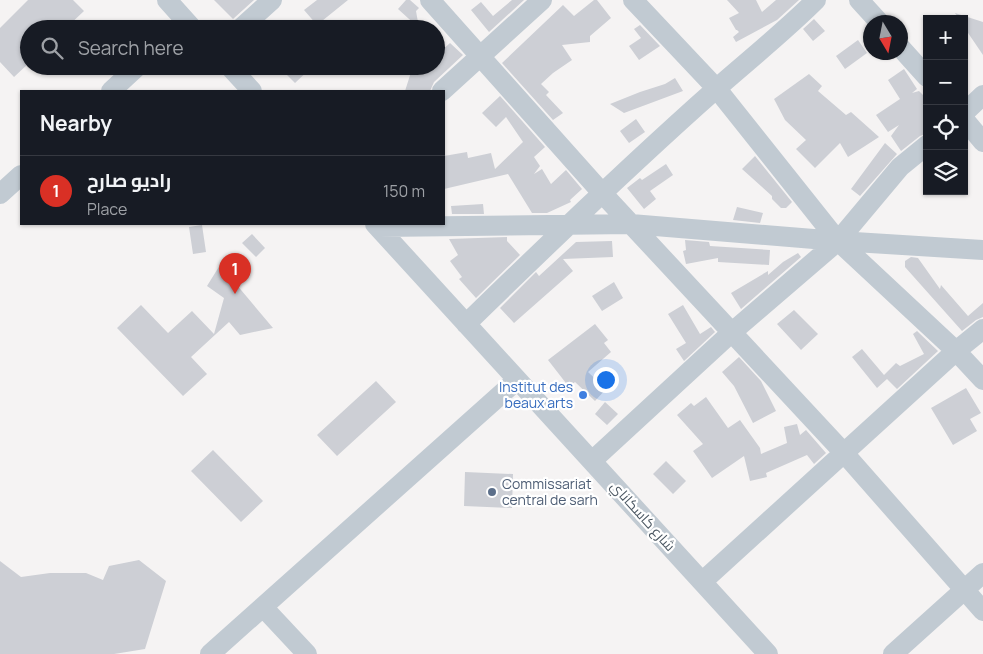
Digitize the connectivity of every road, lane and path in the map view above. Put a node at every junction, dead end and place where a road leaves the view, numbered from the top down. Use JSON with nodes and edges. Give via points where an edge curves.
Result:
{"nodes":[{"id":1,"x":167,"y":0,"type":"edge"},
{"id":2,"x":272,"y":0,"type":"edge"},
{"id":3,"x":430,"y":0,"type":"edge"},
{"id":4,"x":542,"y":0,"type":"edge"},
{"id":5,"x":633,"y":0,"type":"edge"},
{"id":6,"x":816,"y":0,"type":"edge"},
{"id":7,"x":858,"y":0,"type":"edge"},
{"id":8,"x":872,"y":15,"type":"edge"},
{"id":9,"x":182,"y":20,"type":"edge"},
{"id":10,"x":250,"y":20,"type":"edge"},
{"id":11,"x":480,"y":56,"type":"junction"},
{"id":12,"x":908,"y":56,"type":"edge"},
{"id":13,"x":923,"y":73,"type":"edge"},
{"id":14,"x":129,"y":75,"type":"edge"},
{"id":15,"x":237,"y":75,"type":"edge"},
{"id":16,"x":717,"y":88,"type":"junction"},
{"id":17,"x":113,"y":90,"type":"edge"},
{"id":18,"x":251,"y":90,"type":"edge"},
{"id":19,"x":443,"y":90,"type":"edge"},
{"id":20,"x":983,"y":95,"type":"edge"},
{"id":21,"x":968,"y":109,"type":"edge"},
{"id":22,"x":968,"y":124,"type":"edge"},
{"id":23,"x":983,"y":142,"type":"edge"},
{"id":24,"x":923,"y":148,"type":"edge"},
{"id":25,"x":20,"y":176,"type":"edge"},
{"id":26,"x":0,"y":194,"type":"edge"},
{"id":27,"x":602,"y":194,"type":"junction"},
{"id":28,"x":568,"y":224,"type":"junction"},
{"id":29,"x":631,"y":224,"type":"junction"},
{"id":30,"x":377,"y":226,"type":"edge"},
{"id":31,"x":838,"y":241,"type":"junction"},
{"id":32,"x":983,"y":250,"type":"edge"},
{"id":33,"x":466,"y":324,"type":"junction"},
{"id":34,"x":983,"y":329,"type":"edge"},
{"id":35,"x":731,"y":332,"type":"junction"},
{"id":36,"x":956,"y":350,"type":"junction"},
{"id":37,"x":517,"y":380,"type":"junction"},
{"id":38,"x":983,"y":380,"type":"edge"},
{"id":39,"x":844,"y":453,"type":"junction"},
{"id":40,"x":593,"y":460,"type":"junction"},
{"id":41,"x":983,"y":573,"type":"edge"},
{"id":42,"x":703,"y":581,"type":"junction"},
{"id":43,"x":964,"y":591,"type":"junction"},
{"id":44,"x":263,"y":607,"type":"junction"},
{"id":45,"x":983,"y":611,"type":"edge"},
{"id":46,"x":210,"y":654,"type":"edge"},
{"id":47,"x":307,"y":654,"type":"edge"},
{"id":48,"x":768,"y":654,"type":"edge"},
{"id":49,"x":894,"y":654,"type":"edge"}],
"edges":[{"from":1,"to":9,"type":"street"},
{"from":2,"to":10,"type":"street"},
{"from":3,"to":11,"type":"street"},
{"from":4,"to":11,"type":"street"},
{"from":5,"to":16,"type":"street"},
{"from":6,"to":16,"type":"street"},
{"from":7,"to":8,"type":"street"},
{"from":11,"to":19,"type":"street"},
{"from":11,"to":27,"type":"street"},
{"from":12,"to":13,"type":"street"},
{"from":14,"to":17,"type":"street"},
{"from":15,"to":18,"type":"street"},
{"from":16,"to":27,"type":"street"},
{"from":16,"to":31,"type":"street"},
{"from":20,"to":21,"type":"street"},
{"from":22,"to":23,"type":"street"},
{"from":24,"to":31,"type":"street","via":[[900,168]]},
{"from":25,"to":26,"type":"street"},
{"from":27,"to":28,"type":"street"},
{"from":27,"to":29,"type":"street"},
{"from":28,"to":29,"type":"street"},
{"from":28,"to":30,"type":"street"},
{"from":28,"to":33,"type":"street"},
{"from":29,"to":31,"type":"street"},
{"from":29,"to":35,"type":"street"},
{"from":30,"to":33,"type":"street","name":"شارع كاسكاناي"},
{"from":31,"to":32,"type":"street"},
{"from":31,"to":35,"type":"street"},
{"from":31,"to":36,"type":"street"},
{"from":33,"to":37,"type":"street","name":"شارع كاسكاناي"},
{"from":34,"to":36,"type":"street"},
{"from":35,"to":39,"type":"street"},
{"from":35,"to":40,"type":"street"},
{"from":36,"to":38,"type":"street"},
{"from":36,"to":39,"type":"street"},
{"from":37,"to":40,"type":"street","name":"شارع كاسكاناي"},
{"from":37,"to":44,"type":"street"},
{"from":39,"to":42,"type":"street"},
{"from":39,"to":43,"type":"street"},
{"from":40,"to":42,"type":"street","name":"شارع كاسكاناي"},
{"from":41,"to":43,"type":"street"},
{"from":42,"to":48,"type":"street","name":"شارع كاسكاناي"},
{"from":43,"to":45,"type":"street"},
{"from":43,"to":49,"type":"street"},
{"from":44,"to":46,"type":"street"},
{"from":44,"to":47,"type":"street"}]}
